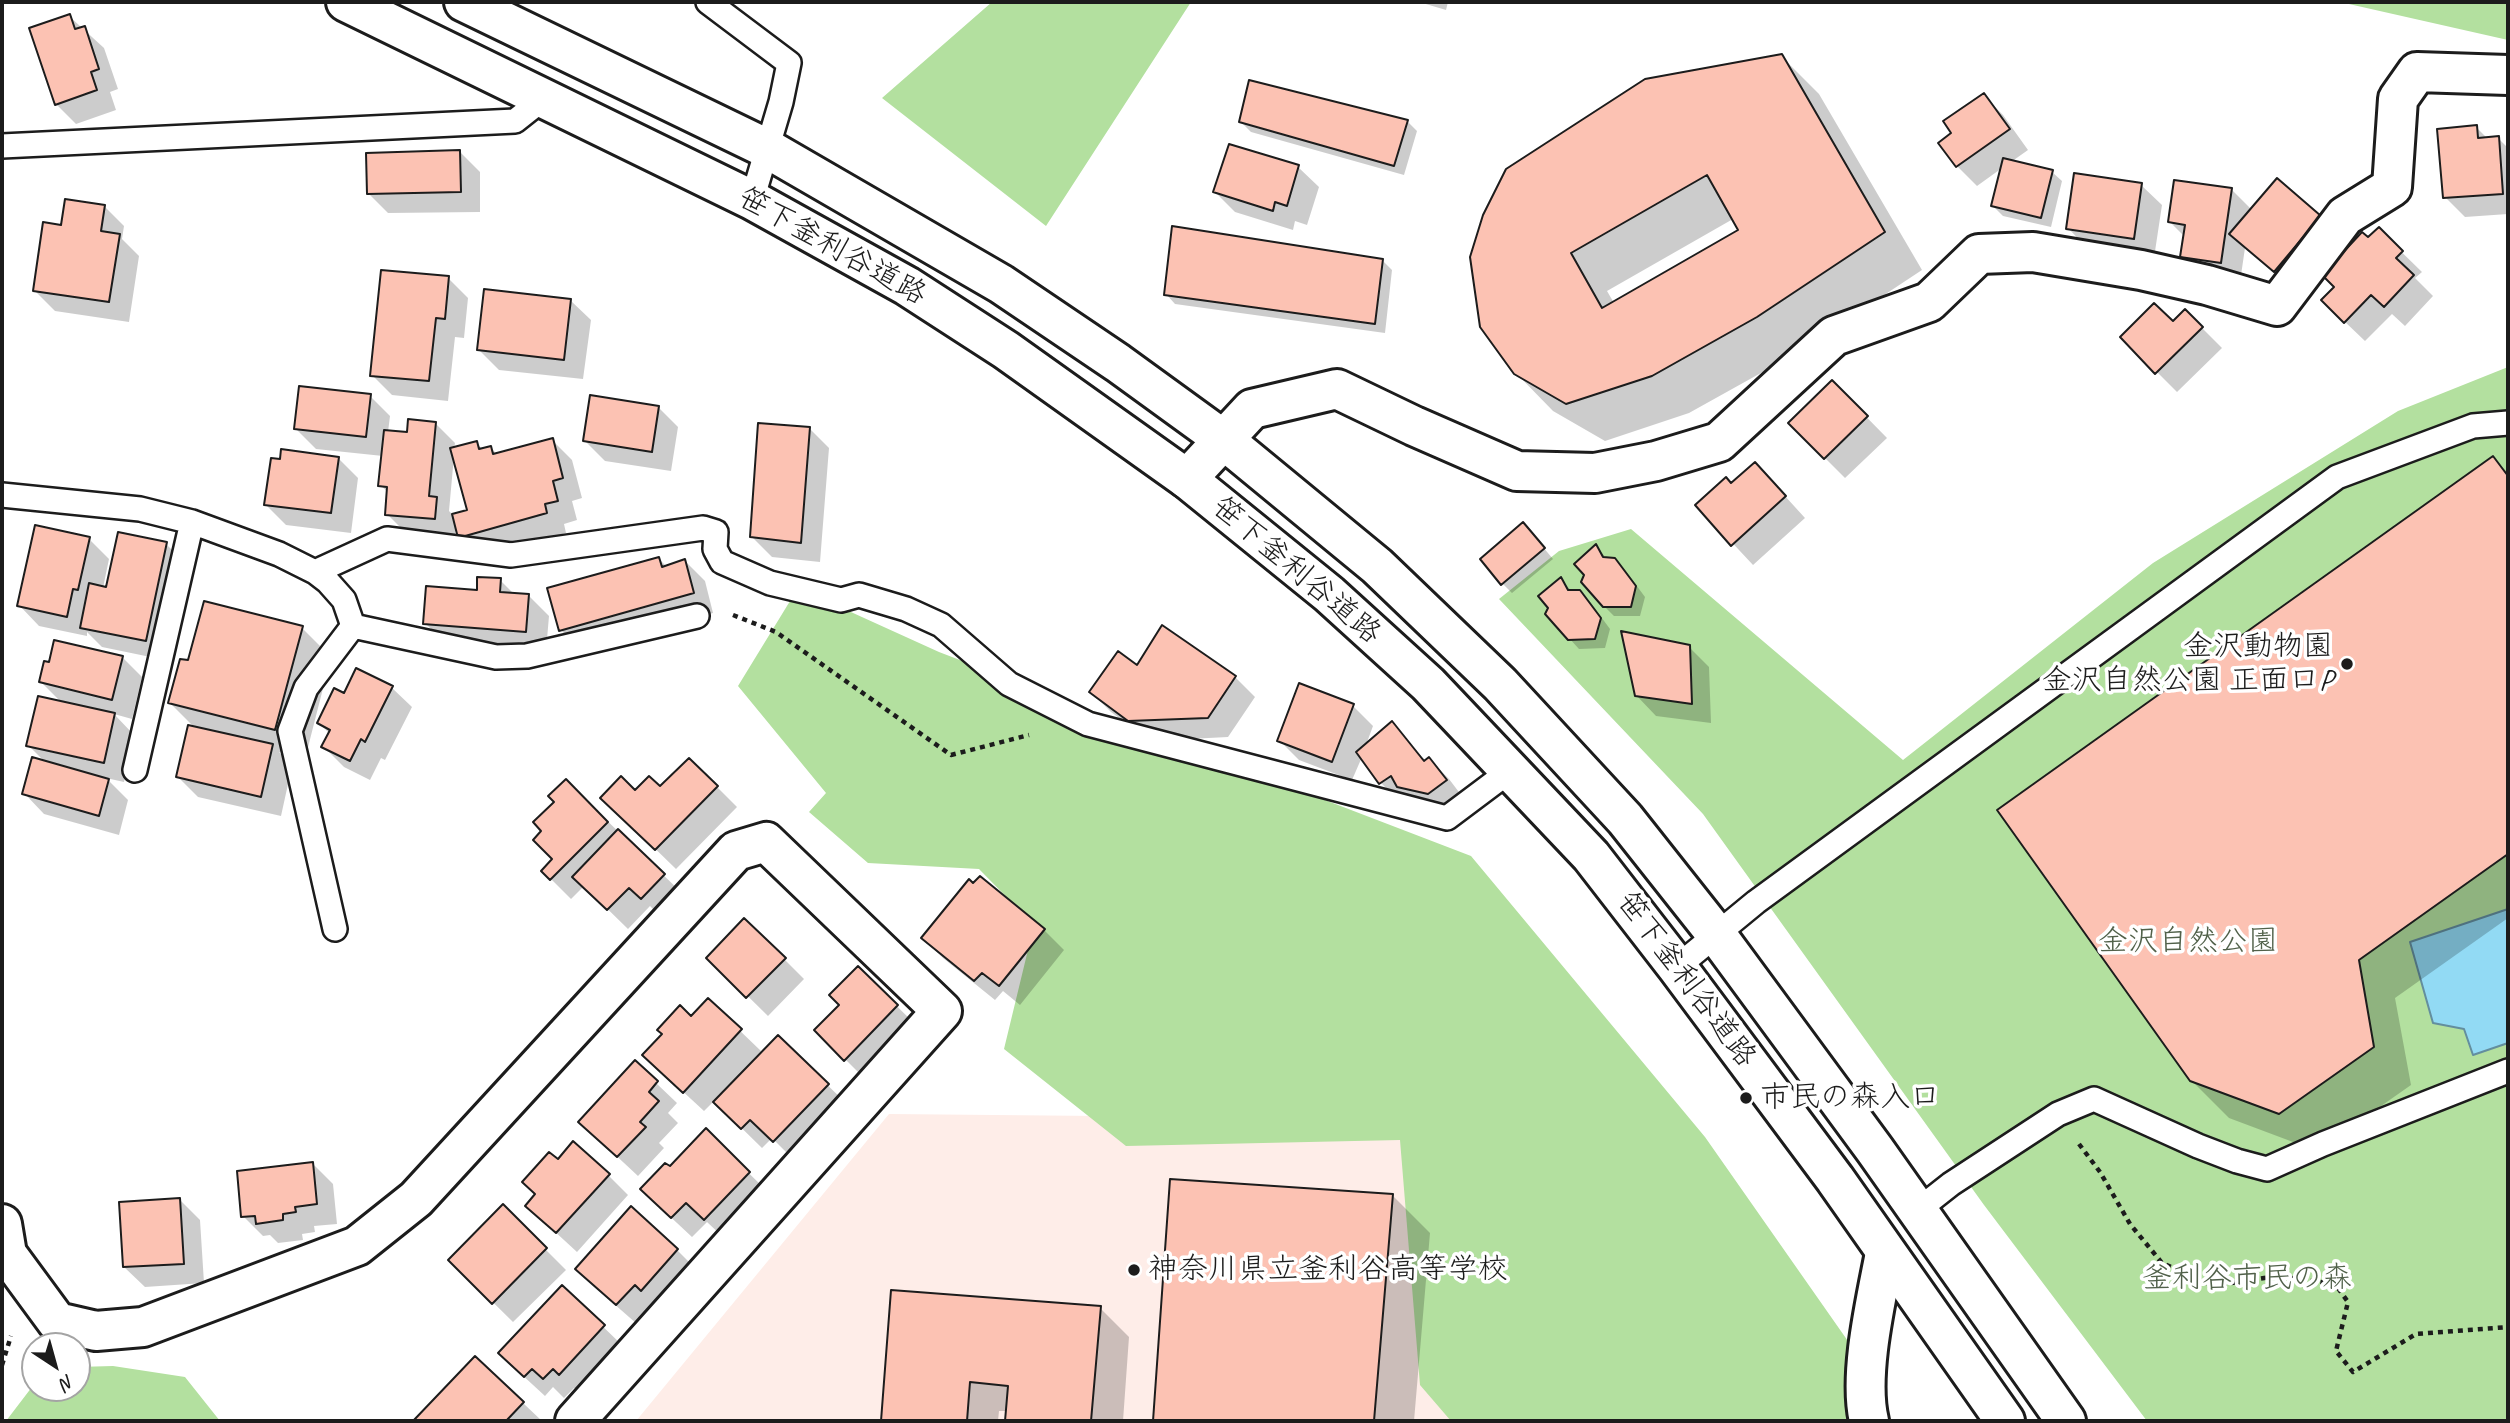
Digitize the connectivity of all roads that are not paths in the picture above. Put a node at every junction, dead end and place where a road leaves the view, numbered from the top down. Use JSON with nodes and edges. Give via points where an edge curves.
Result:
{"nodes":[{"id":1,"x":346,"y":2,"type":"edge"},
{"id":2,"x":464,"y":2,"type":"edge"},
{"id":3,"x":708,"y":2,"type":"edge"},
{"id":4,"x":2508,"y":75,"type":"edge"},
{"id":5,"x":544,"y":98,"type":"junction"},
{"id":6,"x":2,"y":146,"type":"edge"},
{"id":7,"x":768,"y":149,"type":"junction"},
{"id":8,"x":752,"y":200,"type":"junction"},
{"id":9,"x":2508,"y":423,"type":"edge"},
{"id":10,"x":1224,"y":440,"type":"junction"},
{"id":11,"x":1187,"y":480,"type":"junction"},
{"id":12,"x":2,"y":495,"type":"edge"},
{"id":13,"x":192,"y":522,"type":"junction"},
{"id":14,"x":315,"y":572,"type":"junction"},
{"id":15,"x":697,"y":615,"type":"road end"},
{"id":16,"x":353,"y":626,"type":"junction"},
{"id":17,"x":135,"y":770,"type":"dead end"},
{"id":18,"x":1511,"y":770,"type":"junction"},
{"id":19,"x":335,"y":929,"type":"dead end"},
{"id":20,"x":1716,"y":934,"type":"junction"},
{"id":21,"x":1677,"y":967,"type":"junction"},
{"id":22,"x":2508,"y":1070,"type":"edge"},
{"id":23,"x":1918,"y":1210,"type":"junction"},
{"id":24,"x":2,"y":1224,"type":"edge"},
{"id":25,"x":1885,"y":1253,"type":"junction"},
{"id":26,"x":575,"y":1421,"type":"edge"},
{"id":27,"x":1869,"y":1421,"type":"edge"},
{"id":28,"x":2005,"y":1421,"type":"edge"},
{"id":29,"x":2066,"y":1421,"type":"edge"}],
"edges":[{"from":1,"to":5,"type":"street","name":"笹下釜利谷道路"},
{"from":2,"to":7,"type":"street","name":"笹下釜利谷道路"},
{"from":3,"to":7,"type":"lane","via":[[789,63]]},
{"from":4,"to":10,"type":"street","via":[[2417,72],[2398,99],[2392,187],[2346,216],[2277,306],[2141,270],[2033,251],[1979,254],[1929,302],[1834,336],[1719,442],[1656,461],[1595,473],[1517,471],[1337,389],[1252,409]]},
{"from":5,"to":6,"type":"lane","via":[[515,121]]},
{"from":5,"to":8,"type":"street","name":"笹下釜利谷道路"},
{"from":7,"to":8,"type":"lane"},
{"from":7,"to":10,"type":"street","name":"笹下釜利谷道路","via":[[1001,284]]},
{"from":8,"to":11,"type":"street","name":"笹下釜利谷道路","via":[[907,286],[1006,350]]},
{"from":9,"to":20,"type":"lane","via":[[2473,426],[2337,477]]},
{"from":10,"to":11,"type":"street"},
{"from":10,"to":20,"type":"street","name":"笹下釜利谷道路","via":[[1377,566],[1500,684],[1625,819]]},
{"from":11,"to":18,"type":"street","name":"笹下釜利谷道路","via":[[1329,594],[1428,684]]},
{"from":12,"to":13,"type":"lane","via":[[140,509]]},
{"from":13,"to":14,"type":"lane"},
{"from":13,"to":17,"type":"lane"},
{"from":14,"to":16,"type":"lane","via":[[344,600]]},
{"from":14,"to":18,"type":"lane","via":[[387,539],[511,555],[703,528],[716,532],[715,550],[722,562],[770,583],[841,600],[859,595],[942,625],[1009,684],[1088,724],[1447,818]]},
{"from":15,"to":16,"type":"lane","via":[[527,656],[495,657]]},
{"from":16,"to":19,"type":"lane","via":[[306,688],[290,731]]},
{"from":18,"to":21,"type":"street","name":"笹下釜利谷道路","via":[[1591,856]]},
{"from":20,"to":21,"type":"lane"},
{"from":20,"to":23,"type":"street","name":"笹下釜利谷道路"},
{"from":21,"to":25,"type":"street","name":"笹下釜利谷道路"},
{"from":22,"to":23,"type":"lane","via":[[2267,1169],[2198,1146],[2094,1099],[2058,1114]]},
{"from":23,"to":29,"type":"street","name":"笹下釜利谷道路"},
{"from":24,"to":26,"type":"street","via":[[7,1254],[57,1322],[96,1331],[142,1326],[357,1246],[416,1199],[736,851],[766,842],[942,1011]]},
{"from":25,"to":27,"type":"street","via":[[1868,1358]]},
{"from":25,"to":28,"type":"street","name":"笹下釜利谷道路"}]}
